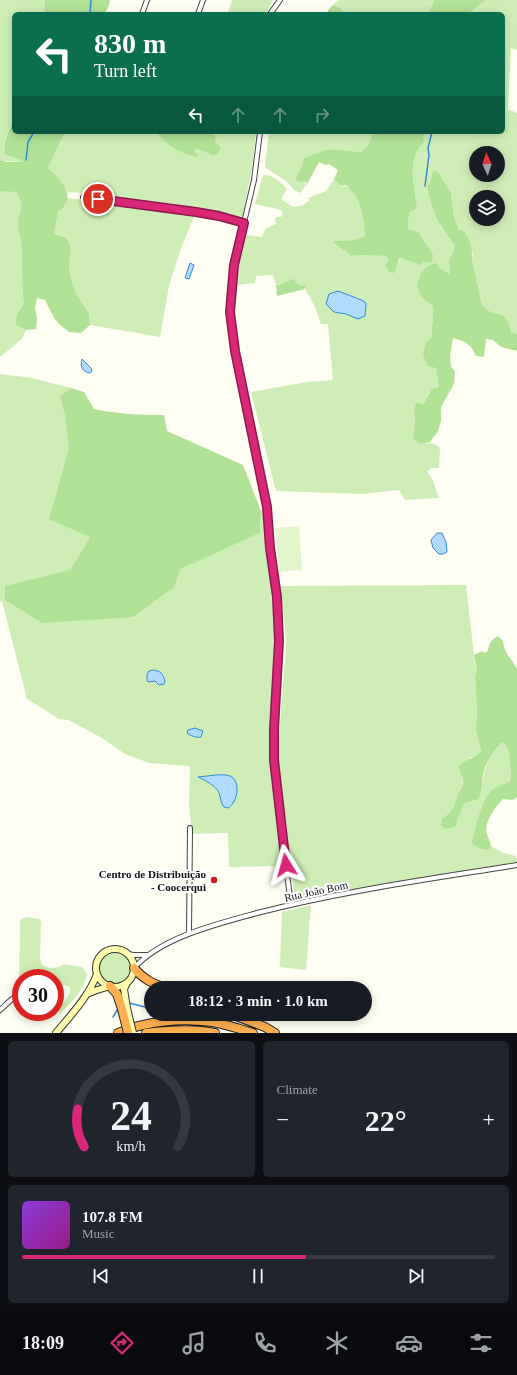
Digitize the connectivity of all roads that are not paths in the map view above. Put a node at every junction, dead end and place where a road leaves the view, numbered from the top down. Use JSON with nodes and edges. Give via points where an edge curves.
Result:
{"nodes":[{"id":1,"x":148,"y":0,"type":"edge"},
{"id":2,"x":203,"y":0,"type":"edge"},
{"id":3,"x":280,"y":0,"type":"edge"},
{"id":4,"x":143,"y":12,"type":"edge"},
{"id":5,"x":199,"y":12,"type":"edge"},
{"id":6,"x":271,"y":12,"type":"edge"},
{"id":7,"x":260,"y":134,"type":"edge"},
{"id":8,"x":83,"y":197,"type":"dead end"},
{"id":9,"x":244,"y":223,"type":"junction"},
{"id":10,"x":190,"y":828,"type":"dead end"},
{"id":11,"x":517,"y":865,"type":"edge"},
{"id":12,"x":291,"y":904,"type":"junction"},
{"id":13,"x":189,"y":933,"type":"junction"},
{"id":14,"x":127,"y":954,"type":"junction"},
{"id":15,"x":148,"y":955,"type":"junction"},
{"id":16,"x":134,"y":968,"type":"junction"},
{"id":17,"x":97,"y":974,"type":"junction"},
{"id":18,"x":129,"y":980,"type":"junction"},
{"id":19,"x":148,"y":981,"type":"edge"},
{"id":20,"x":110,"y":986,"type":"junction"},
{"id":21,"x":86,"y":995,"type":"junction"},
{"id":22,"x":12,"y":999,"type":"edge"},
{"id":23,"x":124,"y":1008,"type":"junction"},
{"id":24,"x":0,"y":1010,"type":"edge"},
{"id":25,"x":249,"y":1021,"type":"edge"},
{"id":26,"x":56,"y":1033,"type":"edge"},
{"id":27,"x":118,"y":1033,"type":"edge"},
{"id":28,"x":128,"y":1033,"type":"edge"},
{"id":29,"x":133,"y":1033,"type":"edge"},
{"id":30,"x":146,"y":1033,"type":"edge"},
{"id":31,"x":215,"y":1033,"type":"edge"},
{"id":32,"x":253,"y":1033,"type":"edge"},
{"id":33,"x":275,"y":1033,"type":"edge"}],
"edges":[{"from":1,"to":4,"type":"street"},
{"from":2,"to":5,"type":"street"},
{"from":3,"to":6,"type":"street"},
{"from":7,"to":9,"type":"street","via":[[254,180]]},
{"from":8,"to":9,"type":"street","via":[[193,211]]},
{"from":9,"to":12,"type":"street","via":[[234,265],[230,312],[235,351],[267,507],[277,597],[279,641],[274,760]]},
{"from":10,"to":13,"type":"street"},
{"from":11,"to":12,"type":"street","name":"Rua João Bom"},
{"from":12,"to":13,"type":"street","name":"Rua João Bom"},
{"from":13,"to":15,"type":"street","name":"Rua João Bom"},
{"from":14,"to":15,"type":"street"},
{"from":14,"to":16,"type":"street"},
{"from":14,"to":17,"type":"street","via":[[116,949],[105,952],[96,964]]},
{"from":15,"to":16,"type":"street","name":"Rua João Bom"},
{"from":16,"to":18,"type":"street"},
{"from":16,"to":19,"type":"highway"},
{"from":17,"to":20,"type":"street"},
{"from":17,"to":21,"type":"street"},
{"from":18,"to":20,"type":"street","via":[[121,986]]},
{"from":18,"to":23,"type":"street","via":[[124,989]]},
{"from":20,"to":21,"type":"street"},
{"from":20,"to":23,"type":"highway"},
{"from":21,"to":26,"type":"street"},
{"from":22,"to":24,"type":"street"},
{"from":23,"to":28,"type":"highway","bridge":true},
{"from":23,"to":29,"type":"street","bridge":true},
{"from":25,"to":33,"type":"highway"},
{"from":27,"to":32,"type":"highway","via":[[158,1022],[184,1020],[213,1022]]},
{"from":30,"to":31,"type":"highway","via":[[173,1030]]}]}
